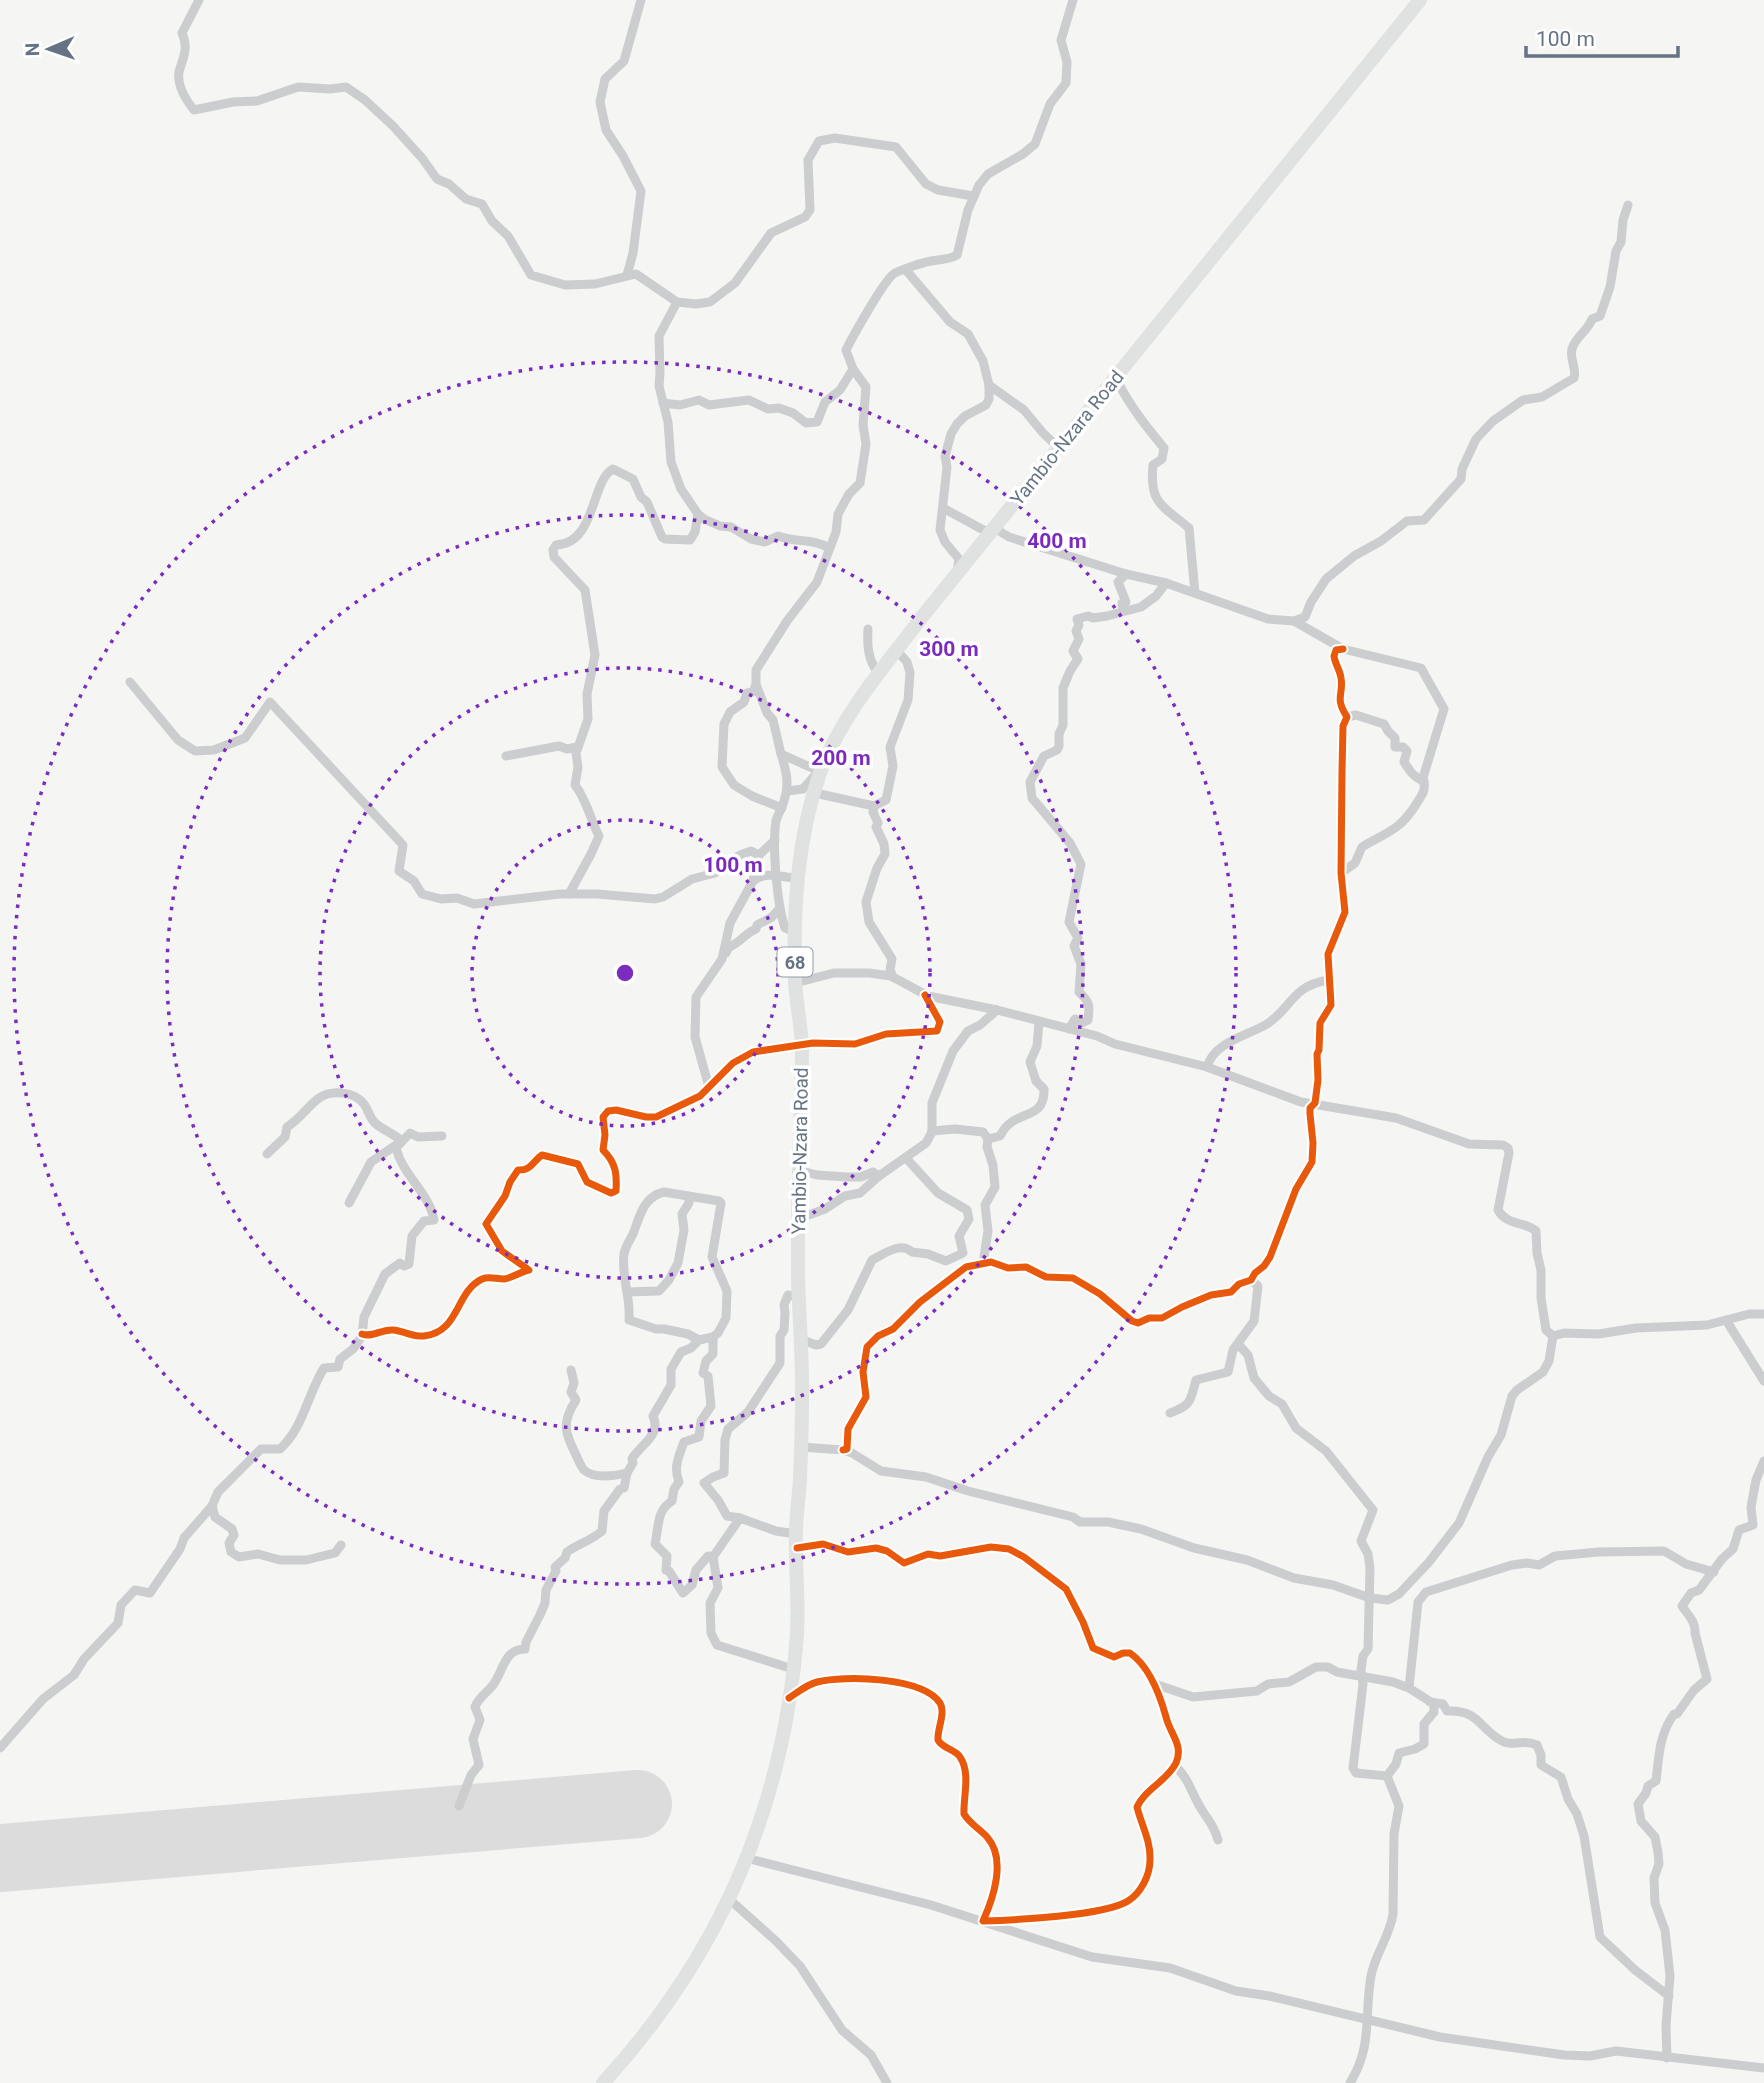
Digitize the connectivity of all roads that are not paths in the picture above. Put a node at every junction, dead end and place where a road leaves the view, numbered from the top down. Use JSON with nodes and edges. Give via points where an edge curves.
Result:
{"nodes":[{"id":1,"x":199,"y":0,"type":"edge"},
{"id":2,"x":641,"y":0,"type":"edge"},
{"id":3,"x":1073,"y":0,"type":"edge"},
{"id":4,"x":1420,"y":0,"type":"edge"},
{"id":5,"x":973,"y":196,"type":"junction"},
{"id":6,"x":1628,"y":205,"type":"dead end"},
{"id":7,"x":906,"y":270,"type":"junction"},
{"id":8,"x":627,"y":275,"type":"junction"},
{"id":9,"x":677,"y":302,"type":"junction"},
{"id":10,"x":853,"y":369,"type":"junction"},
{"id":11,"x":1116,"y":377,"type":"junction"},
{"id":12,"x":989,"y":385,"type":"junction"},
{"id":13,"x":663,"y":403,"type":"junction"},
{"id":14,"x":1059,"y":448,"type":"junction"},
{"id":15,"x":943,"y":508,"type":"junction"},
{"id":16,"x":698,"y":514,"type":"junction"},
{"id":17,"x":991,"y":531,"type":"junction"},
{"id":18,"x":829,"y":548,"type":"junction"},
{"id":19,"x":957,"y":574,"type":"junction"},
{"id":20,"x":1126,"y":574,"type":"junction"},
{"id":21,"x":1166,"y":583,"type":"junction"},
{"id":22,"x":1195,"y":593,"type":"junction"},
{"id":23,"x":1123,"y":610,"type":"junction"},
{"id":24,"x":1294,"y":621,"type":"junction"},
{"id":25,"x":868,"y":629,"type":"dead end"},
{"id":26,"x":1343,"y":649,"type":"junction"},
{"id":27,"x":897,"y":651,"type":"junction"},
{"id":28,"x":879,"y":674,"type":"junction"},
{"id":29,"x":130,"y":682,"type":"dead end"},
{"id":30,"x":756,"y":684,"type":"junction"},
{"id":31,"x":1347,"y":717,"type":"junction"},
{"id":32,"x":577,"y":747,"type":"junction"},
{"id":33,"x":781,"y":754,"type":"junction"},
{"id":34,"x":506,"y":756,"type":"dead end"},
{"id":35,"x":819,"y":771,"type":"junction"},
{"id":36,"x":1422,"y":780,"type":"junction"},
{"id":37,"x":787,"y":791,"type":"junction"},
{"id":38,"x":815,"y":793,"type":"junction"},
{"id":39,"x":874,"y":806,"type":"junction"},
{"id":40,"x":782,"y":808,"type":"junction"},
{"id":41,"x":775,"y":841,"type":"junction"},
{"id":42,"x":759,"y":855,"type":"junction"},
{"id":43,"x":1341,"y":873,"type":"junction"},
{"id":44,"x":777,"y":874,"type":"junction"},
{"id":45,"x":798,"y":878,"type":"junction"},
{"id":46,"x":753,"y":881,"type":"junction"},
{"id":47,"x":569,"y":894,"type":"junction"},
{"id":48,"x":797,"y":900,"type":"junction"},
{"id":49,"x":780,"y":906,"type":"junction"},
{"id":50,"x":796,"y":933,"type":"junction"},
{"id":51,"x":722,"y":960,"type":"junction"},
{"id":52,"x":893,"y":977,"type":"junction"},
{"id":53,"x":1328,"y":980,"type":"junction"},
{"id":54,"x":795,"y":983,"type":"junction"},
{"id":55,"x":925,"y":995,"type":"junction"},
{"id":56,"x":997,"y":1010,"type":"junction"},
{"id":57,"x":1040,"y":1023,"type":"junction"},
{"id":58,"x":1069,"y":1029,"type":"junction"},
{"id":59,"x":802,"y":1044,"type":"junction"},
{"id":60,"x":1207,"y":1067,"type":"junction"},
{"id":61,"x":709,"y":1087,"type":"junction"},
{"id":62,"x":1312,"y":1104,"type":"junction"},
{"id":63,"x":932,"y":1132,"type":"junction"},
{"id":64,"x":442,"y":1136,"type":"dead end"},
{"id":65,"x":988,"y":1139,"type":"junction"},
{"id":66,"x":402,"y":1141,"type":"junction"},
{"id":67,"x":267,"y":1154,"type":"dead end"},
{"id":68,"x":906,"y":1158,"type":"junction"},
{"id":69,"x":798,"y":1170,"type":"junction"},
{"id":70,"x":878,"y":1176,"type":"junction"},
{"id":71,"x":689,"y":1197,"type":"junction"},
{"id":72,"x":349,"y":1203,"type":"dead end"},
{"id":73,"x":985,"y":1205,"type":"junction"},
{"id":74,"x":799,"y":1219,"type":"junction"},
{"id":75,"x":969,"y":1219,"type":"junction"},
{"id":76,"x":983,"y":1263,"type":"junction"},
{"id":77,"x":1251,"y":1280,"type":"junction"},
{"id":78,"x":627,"y":1292,"type":"junction"},
{"id":79,"x":799,"y":1297,"type":"junction"},
{"id":80,"x":1764,"y":1314,"type":"edge"},
{"id":81,"x":1726,"y":1320,"type":"junction"},
{"id":82,"x":362,"y":1334,"type":"junction"},
{"id":83,"x":1553,"y":1336,"type":"junction"},
{"id":84,"x":713,"y":1337,"type":"junction"},
{"id":85,"x":800,"y":1339,"type":"junction"},
{"id":86,"x":699,"y":1340,"type":"junction"},
{"id":87,"x":1238,"y":1344,"type":"junction"},
{"id":88,"x":571,"y":1370,"type":"dead end"},
{"id":89,"x":1764,"y":1381,"type":"edge"},
{"id":90,"x":1170,"y":1413,"type":"dead end"},
{"id":91,"x":800,"y":1447,"type":"junction"},
{"id":92,"x":843,"y":1450,"type":"junction"},
{"id":93,"x":1764,"y":1461,"type":"edge"},
{"id":94,"x":627,"y":1473,"type":"junction"},
{"id":95,"x":212,"y":1506,"type":"junction"},
{"id":96,"x":740,"y":1518,"type":"junction"},
{"id":97,"x":796,"y":1541,"type":"junction"},
{"id":98,"x":341,"y":1545,"type":"dead end"},
{"id":99,"x":713,"y":1556,"type":"junction"},
{"id":100,"x":1714,"y":1572,"type":"junction"},
{"id":101,"x":1370,"y":1598,"type":"junction"},
{"id":102,"x":793,"y":1669,"type":"junction"},
{"id":103,"x":1361,"y":1677,"type":"junction"},
{"id":104,"x":1155,"y":1684,"type":"junction"},
{"id":105,"x":1409,"y":1688,"type":"junction"},
{"id":106,"x":789,"y":1698,"type":"junction"},
{"id":107,"x":1430,"y":1702,"type":"junction"},
{"id":108,"x":0,"y":1748,"type":"edge"},
{"id":109,"x":1175,"y":1765,"type":"junction"},
{"id":110,"x":1387,"y":1776,"type":"junction"},
{"id":111,"x":459,"y":1806,"type":"dead end"},
{"id":112,"x":1217,"y":1840,"type":"dead end"},
{"id":113,"x":746,"y":1858,"type":"junction"},
{"id":114,"x":729,"y":1899,"type":"junction"},
{"id":115,"x":983,"y":1921,"type":"junction"},
{"id":116,"x":1668,"y":1996,"type":"junction"},
{"id":117,"x":1367,"y":2018,"type":"junction"},
{"id":118,"x":1667,"y":2058,"type":"junction"},
{"id":119,"x":1764,"y":2068,"type":"edge"},
{"id":120,"x":603,"y":2083,"type":"edge"},
{"id":121,"x":887,"y":2083,"type":"edge"},
{"id":122,"x":1350,"y":2083,"type":"edge"}],
"edges":[{"from":1,"to":8,"type":"street","via":[[181,33],[186,55],[178,76],[194,110],[257,101],[298,87],[346,88],[393,126],[437,179],[482,204],[531,275],[565,285],[595,284]]},
{"from":2,"to":8,"type":"street","via":[[624,61],[605,79],[600,102],[606,130],[641,191]]},
{"from":3,"to":5,"type":"street","via":[[1060,40],[1067,62],[1066,83],[1050,104],[1035,144],[988,174]]},
{"from":4,"to":11,"type":"main road","name":"Yambio-Nzara Road","number":"68"},
{"from":5,"to":7,"type":"street","via":[[957,255]]},
{"from":5,"to":9,"type":"street","via":[[926,184],[896,147],[825,138],[808,160],[810,210],[805,217],[771,233],[736,282],[710,302]]},
{"from":6,"to":24,"type":"street","via":[[1603,312],[1591,319],[1572,348],[1574,378],[1498,416],[1476,439],[1461,479],[1437,507],[1424,520],[1408,521],[1354,556],[1326,579],[1306,617]]},
{"from":7,"to":10,"type":"street","via":[[891,275],[854,332],[846,350]]},
{"from":7,"to":12,"type":"street","via":[[950,322],[968,334],[983,361]]},
{"from":8,"to":9,"type":"street","via":[[635,274]]},
{"from":9,"to":13,"type":"street","via":[[659,336]]},
{"from":10,"to":13,"type":"street","via":[[841,390],[825,402],[817,422],[806,423],[793,413],[749,400],[709,405],[699,400]]},
{"from":10,"to":18,"type":"street","via":[[866,387],[866,444],[860,483],[838,514]]},
{"from":11,"to":14,"type":"main road","name":"Yambio-Nzara Road","number":"68"},
{"from":11,"to":22,"type":"street","via":[[1140,419],[1164,448],[1162,459],[1153,465],[1153,489],[1164,510],[1189,528]]},
{"from":12,"to":14,"type":"street","via":[[1024,410]]},
{"from":12,"to":15,"type":"street","via":[[986,405],[965,416],[951,434],[945,456]]},
{"from":13,"to":16,"type":"street","via":[[671,462],[681,489]]},
{"from":14,"to":17,"type":"main road","name":"Yambio-Nzara Road","number":"68"},
{"from":15,"to":17,"type":"street"},
{"from":15,"to":19,"type":"street","via":[[940,530],[959,559]]},
{"from":16,"to":18,"type":"street","via":[[751,539],[817,540]]},
{"from":16,"to":32,"type":"street","via":[[690,540],[665,539],[633,479],[613,469],[604,476],[577,535],[553,550],[585,590],[593,636],[589,712]]},
{"from":17,"to":19,"type":"main road","name":"Yambio-Nzara Road","number":"68"},
{"from":17,"to":20,"type":"street"},
{"from":18,"to":30,"type":"street","via":[[817,582],[756,670]]},
{"from":19,"to":27,"type":"main road","name":"Yambio-Nzara Road","number":"68"},
{"from":20,"to":21,"type":"street"},
{"from":20,"to":23,"type":"street","via":[[1118,582],[1126,602]]},
{"from":21,"to":22,"type":"street"},
{"from":21,"to":23,"type":"street","via":[[1141,607]]},
{"from":22,"to":24,"type":"street","via":[[1268,619]]},
{"from":23,"to":58,"type":"street","via":[[1077,619],[1079,639],[1073,651],[1078,659],[1063,688],[1059,746],[1044,757],[1030,782],[1032,798],[1070,843],[1081,864],[1069,922],[1081,964],[1079,992],[1091,1007],[1088,1020],[1075,1019]]},
{"from":24,"to":26,"type":"street"},
{"from":25,"to":28,"type":"street","via":[[867,645]]},
{"from":26,"to":31,"type":"street","via":[[1336,650],[1334,659],[1342,678],[1340,703]]},
{"from":26,"to":36,"type":"street","via":[[1421,668],[1435,690],[1444,709]]},
{"from":27,"to":28,"type":"main road","name":"Yambio-Nzara Road","number":"68"},
{"from":27,"to":39,"type":"street","via":[[910,673],[908,699],[890,747],[890,790],[886,800]]},
{"from":28,"to":35,"type":"main road","name":"Yambio-Nzara Road","number":"68"},
{"from":29,"to":47,"type":"street","via":[[178,740],[195,751],[214,750],[245,738],[270,702],[403,845],[399,871],[414,881],[422,894],[474,904]]},
{"from":30,"to":33,"type":"street","via":[[774,720]]},
{"from":30,"to":40,"type":"street","via":[[724,724],[722,767],[734,785]]},
{"from":31,"to":36,"type":"street","via":[[1356,715],[1384,724],[1395,738],[1395,747],[1407,751],[1404,761],[1410,770]]},
{"from":31,"to":43,"type":"street","via":[[1342,729]]},
{"from":32,"to":34,"type":"street"},
{"from":32,"to":47,"type":"street","via":[[575,785],[599,836]]},
{"from":33,"to":35,"type":"street"},
{"from":33,"to":37,"type":"street"},
{"from":35,"to":37,"type":"street","via":[[808,786]]},
{"from":35,"to":38,"type":"main road","name":"Yambio-Nzara Road","number":"68"},
{"from":36,"to":43,"type":"street","via":[[1424,794],[1403,823],[1363,847],[1355,863]]},
{"from":37,"to":40,"type":"street"},
{"from":38,"to":39,"type":"street"},
{"from":38,"to":45,"type":"main road","name":"Yambio-Nzara Road","number":"68"},
{"from":39,"to":52,"type":"street","via":[[885,853],[866,902],[869,922],[892,959]]},
{"from":40,"to":41,"type":"street"},
{"from":41,"to":42,"type":"street"},
{"from":41,"to":44,"type":"street"},
{"from":42,"to":46,"type":"street"},
{"from":42,"to":47,"type":"street","via":[[751,851],[740,855],[715,873],[692,879],[656,899]]},
{"from":43,"to":53,"type":"street","via":[[1345,912],[1328,954]]},
{"from":44,"to":45,"type":"street"},
{"from":44,"to":46,"type":"street"},
{"from":44,"to":49,"type":"street"},
{"from":45,"to":48,"type":"main road","name":"Yambio-Nzara Road","number":"68"},
{"from":46,"to":51,"type":"street","via":[[730,923]]},
{"from":48,"to":49,"type":"street"},
{"from":48,"to":50,"type":"main road","name":"Yambio-Nzara Road","number":"68"},
{"from":49,"to":50,"type":"street","via":[[785,928]]},
{"from":49,"to":51,"type":"street","via":[[772,917],[729,947]]},
{"from":50,"to":54,"type":"main road","name":"Yambio-Nzara Road","number":"68"},
{"from":51,"to":61,"type":"street","via":[[696,997],[695,1037]]},
{"from":52,"to":54,"type":"street","via":[[834,973]]},
{"from":52,"to":55,"type":"street"},
{"from":53,"to":60,"type":"street","via":[[1305,987],[1272,1020],[1213,1053]]},
{"from":53,"to":62,"type":"street","via":[[1331,1005],[1320,1023],[1318,1080]]},
{"from":54,"to":59,"type":"main road","name":"Yambio-Nzara Road","number":"68"},
{"from":55,"to":56,"type":"street"},
{"from":55,"to":59,"type":"street","via":[[940,1022],[937,1031],[886,1034],[855,1044]]},
{"from":56,"to":57,"type":"street"},
{"from":56,"to":63,"type":"street","via":[[968,1031],[953,1051],[932,1103]]},
{"from":57,"to":58,"type":"street"},
{"from":57,"to":65,"type":"street","via":[[1030,1062],[1044,1089],[1043,1104],[1011,1121],[1000,1136]]},
{"from":58,"to":60,"type":"street"},
{"from":59,"to":61,"type":"street","via":[[753,1052],[733,1063]]},
{"from":59,"to":69,"type":"main road","name":"Yambio-Nzara Road","number":"68"},
{"from":60,"to":62,"type":"street"},
{"from":61,"to":82,"type":"street","via":[[656,1117],[608,1111],[603,1117],[603,1150],[618,1175],[616,1191],[587,1182],[578,1164],[568,1160],[542,1155],[526,1171],[518,1170],[486,1224],[501,1250],[529,1270],[476,1283],[460,1301],[457,1315],[439,1332]]},
{"from":62,"to":77,"type":"street","via":[[1312,1162],[1296,1189],[1270,1257]]},
{"from":62,"to":83,"type":"street","via":[[1396,1118],[1465,1143],[1508,1148],[1498,1210],[1508,1221],[1536,1231],[1546,1330]]},
{"from":63,"to":65,"type":"street","via":[[983,1132]]},
{"from":63,"to":68,"type":"street","via":[[926,1143]]},
{"from":64,"to":66,"type":"street","via":[[410,1133]]},
{"from":65,"to":73,"type":"street","via":[[995,1187]]},
{"from":66,"to":67,"type":"street","via":[[377,1125],[354,1095],[333,1094],[321,1097],[287,1127],[285,1137]]},
{"from":66,"to":72,"type":"street","via":[[371,1163]]},
{"from":66,"to":82,"type":"street","via":[[396,1148],[402,1166],[429,1202],[434,1220],[424,1222],[412,1236],[409,1264],[400,1263],[385,1274],[364,1317]]},
{"from":68,"to":70,"type":"street"},
{"from":68,"to":75,"type":"street","via":[[938,1194],[967,1210]]},
{"from":69,"to":70,"type":"street","via":[[825,1176],[861,1177],[873,1172]]},
{"from":69,"to":74,"type":"main road","name":"Yambio-Nzara Road","number":"68"},
{"from":70,"to":74,"type":"street","via":[[860,1193]]},
{"from":71,"to":78,"type":"street","via":[[682,1214],[678,1264],[669,1280],[659,1291]]},
{"from":71,"to":78,"type":"street","via":[[664,1192],[642,1207],[624,1253]]},
{"from":71,"to":84,"type":"street","via":[[721,1203],[712,1257],[727,1291],[726,1318]]},
{"from":73,"to":75,"type":"street"},
{"from":73,"to":76,"type":"street","via":[[988,1231]]},
{"from":74,"to":79,"type":"main road","name":"Yambio-Nzara Road","number":"68"},
{"from":75,"to":85,"type":"street","via":[[960,1233],[962,1255],[946,1261],[902,1246],[872,1260],[848,1310],[821,1344]]},
{"from":76,"to":77,"type":"street","via":[[1076,1279],[1138,1323],[1163,1318]]},
{"from":76,"to":92,"type":"street","via":[[956,1273],[893,1329],[870,1343],[863,1366],[866,1396],[848,1429],[847,1449]]},
{"from":77,"to":87,"type":"street","via":[[1258,1286],[1254,1321]]},
{"from":78,"to":86,"type":"street","via":[[629,1320]]},
{"from":79,"to":85,"type":"main road","name":"Yambio-Nzara Road","number":"68"},
{"from":79,"to":96,"type":"street","via":[[788,1295],[784,1304],[780,1363],[748,1412],[728,1429],[724,1473],[704,1483],[727,1516]]},
{"from":80,"to":81,"type":"street"},
{"from":81,"to":83,"type":"street"},
{"from":81,"to":89,"type":"street"},
{"from":82,"to":95,"type":"street","via":[[338,1367],[324,1368],[292,1438],[280,1449],[261,1449],[218,1492]]},
{"from":83,"to":101,"type":"street","via":[[1543,1372],[1512,1396],[1501,1435],[1459,1523],[1399,1594],[1388,1600]]},
{"from":84,"to":86,"type":"street"},
{"from":84,"to":99,"type":"street","via":[[713,1354],[703,1373],[708,1376],[711,1406],[701,1421],[699,1437],[684,1442],[679,1454],[678,1482],[672,1501],[657,1518],[655,1544],[667,1556],[666,1570],[683,1593],[692,1586],[696,1570]]},
{"from":85,"to":91,"type":"main road","name":"Yambio-Nzara Road","number":"68"},
{"from":86,"to":94,"type":"street","via":[[683,1350],[673,1364],[671,1385],[653,1416],[654,1430]]},
{"from":87,"to":90,"type":"street","via":[[1228,1372],[1196,1380],[1188,1405]]},
{"from":87,"to":101,"type":"street","via":[[1248,1355],[1254,1378],[1282,1404],[1296,1428],[1326,1451],[1373,1508],[1362,1541],[1369,1558]]},
{"from":88,"to":94,"type":"street","via":[[576,1400],[565,1427],[579,1461],[592,1473]]},
{"from":91,"to":92,"type":"street"},
{"from":91,"to":97,"type":"main road","name":"Yambio-Nzara Road","number":"68"},
{"from":92,"to":101,"type":"street","via":[[881,1471],[926,1477],[1080,1521],[1142,1529]]},
{"from":93,"to":100,"type":"street","via":[[1751,1507],[1754,1525],[1739,1530],[1733,1549]]},
{"from":94,"to":111,"type":"street","via":[[624,1488],[604,1511],[602,1531],[567,1552],[555,1567],[525,1649],[516,1649],[503,1662],[494,1684],[479,1698],[475,1707],[480,1720],[473,1739],[479,1765]]},
{"from":95,"to":98,"type":"street","via":[[215,1517],[232,1529],[231,1552],[239,1557],[258,1554],[306,1560],[335,1553]]},
{"from":95,"to":108,"type":"street","via":[[184,1538],[149,1593],[135,1590],[121,1605],[118,1623],[97,1649],[43,1699]]},
{"from":96,"to":97,"type":"street"},
{"from":96,"to":99,"type":"street"},
{"from":97,"to":102,"type":"main road","name":"Yambio-Nzara Road","number":"68","via":[[799,1602]]},
{"from":97,"to":104,"type":"street","via":[[848,1552],[876,1548],[904,1563],[928,1554],[1009,1549],[1066,1590],[1093,1648],[1114,1657],[1130,1653]]},
{"from":99,"to":102,"type":"street","via":[[718,1588],[710,1603],[711,1633],[717,1645]]},
{"from":100,"to":105,"type":"street","via":[[1664,1551],[1599,1552],[1555,1556],[1539,1565],[1512,1565],[1426,1592],[1418,1602]]},
{"from":100,"to":116,"type":"street","via":[[1682,1606],[1696,1628],[1707,1679],[1667,1723],[1657,1749],[1656,1781],[1638,1804],[1642,1821],[1657,1842],[1655,1903],[1665,1930]]},
{"from":101,"to":103,"type":"street","via":[[1368,1649]]},
{"from":102,"to":106,"type":"main road","name":"Yambio-Nzara Road","number":"68"},
{"from":103,"to":104,"type":"street","via":[[1316,1667],[1257,1692],[1194,1697]]},
{"from":103,"to":105,"type":"street"},
{"from":103,"to":110,"type":"street","via":[[1353,1768],[1356,1773]]},
{"from":104,"to":109,"type":"street","via":[[1178,1743]]},
{"from":105,"to":107,"type":"street"},
{"from":106,"to":113,"type":"main road","name":"Yambio-Nzara Road","number":"68","via":[[768,1795]]},
{"from":106,"to":115,"type":"street","via":[[814,1683],[848,1677],[908,1685],[940,1703],[938,1740],[962,1761],[964,1814],[990,1840],[995,1858],[996,1880]]},
{"from":107,"to":110,"type":"street","via":[[1435,1707],[1423,1724],[1424,1744],[1399,1753]]},
{"from":107,"to":116,"type":"street","via":[[1443,1704],[1447,1711],[1468,1713],[1503,1742],[1537,1745],[1541,1765],[1561,1777],[1577,1814],[1600,1937]]},
{"from":109,"to":112,"type":"street","via":[[1192,1787]]},
{"from":109,"to":115,"type":"street","via":[[1137,1807],[1150,1861],[1145,1881],[1130,1900],[1099,1911]]},
{"from":110,"to":117,"type":"street","via":[[1399,1806],[1393,1849],[1393,1914],[1371,1977]]},
{"from":113,"to":114,"type":"main road","name":"Yambio-Nzara Road","number":"68"},
{"from":113,"to":115,"type":"street"},
{"from":114,"to":120,"type":"main road","name":"Yambio-Nzara Road","number":"68","via":[[674,1996]]},
{"from":114,"to":121,"type":"street","via":[[800,1966],[842,2030],[871,2055]]},
{"from":115,"to":117,"type":"street","via":[[1092,1958],[1170,1968],[1236,1991]]},
{"from":116,"to":118,"type":"street"},
{"from":117,"to":118,"type":"street","via":[[1440,2037],[1564,2055],[1616,2051]]},
{"from":117,"to":122,"type":"street","via":[[1368,2036]]},
{"from":118,"to":119,"type":"street"}]}
